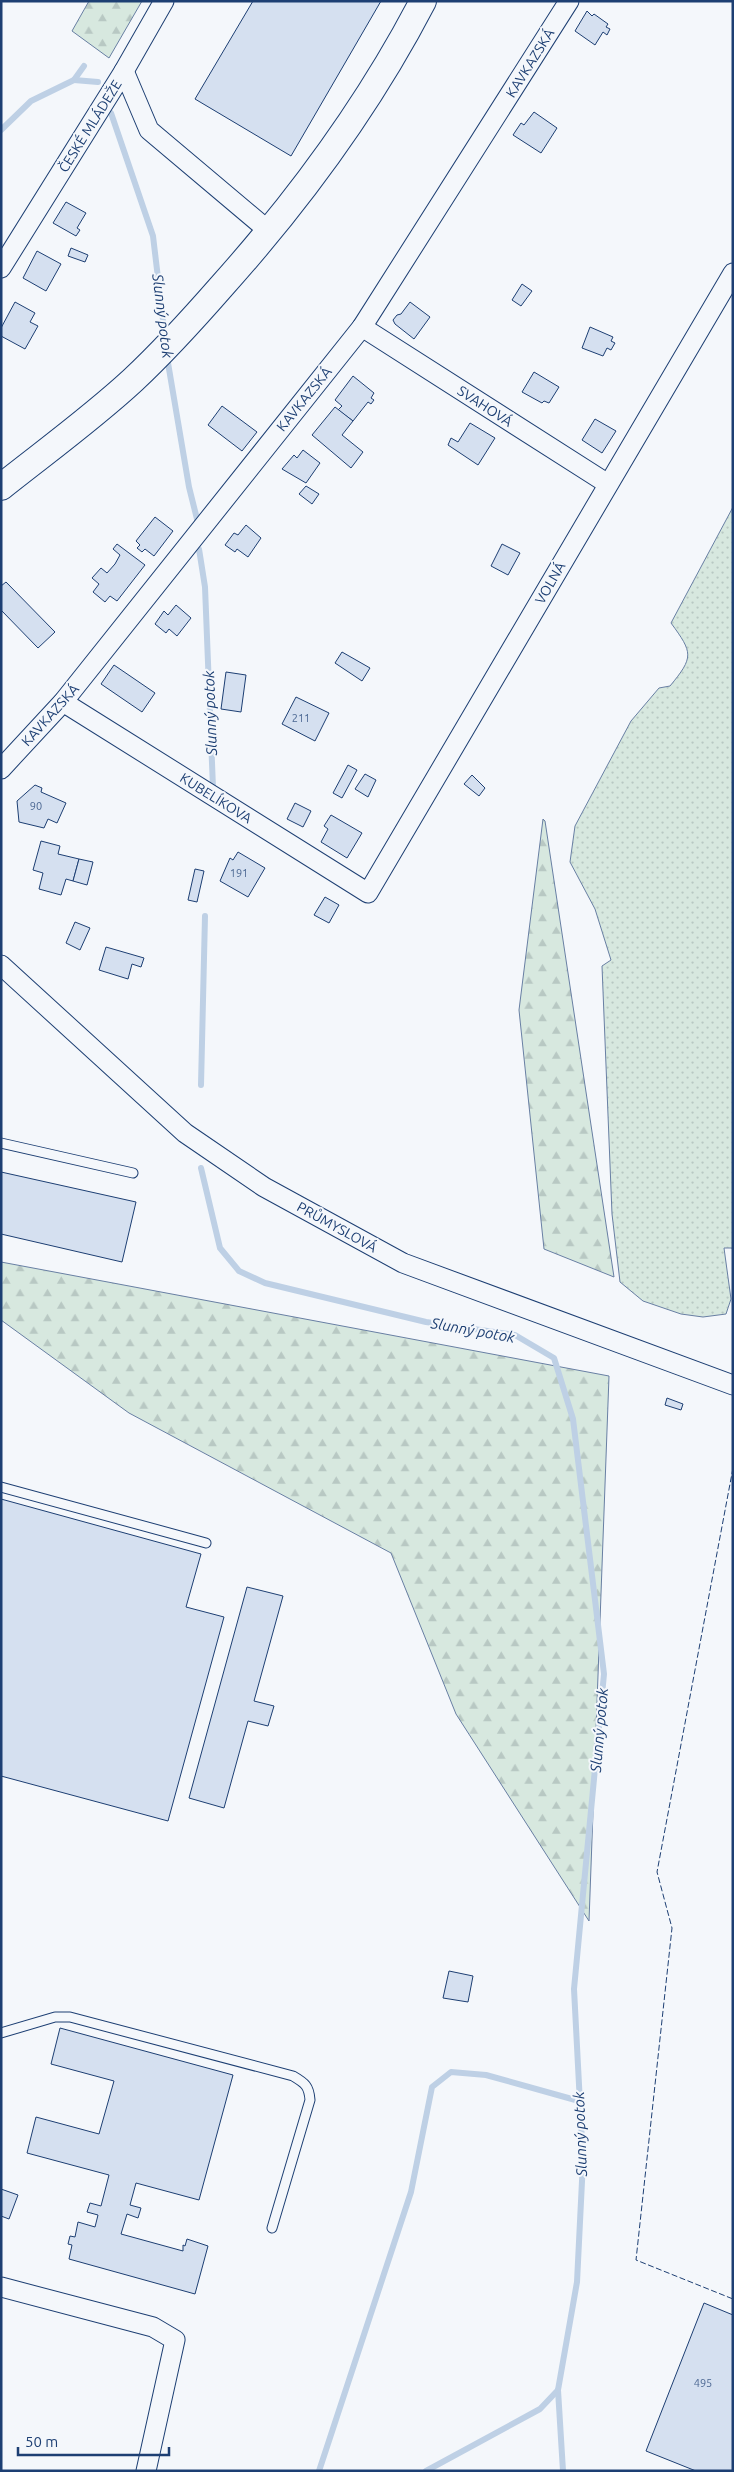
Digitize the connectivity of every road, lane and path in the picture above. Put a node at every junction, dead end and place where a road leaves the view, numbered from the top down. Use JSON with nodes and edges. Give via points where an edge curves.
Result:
{"nodes":[{"id":1,"x":164,"y":1,"type":"edge"},
{"id":2,"x":423,"y":1,"type":"edge"},
{"id":3,"x":569,"y":1,"type":"edge"},
{"id":4,"x":124,"y":71,"type":"junction"},
{"id":5,"x":270,"y":232,"type":"junction"},
{"id":6,"x":1,"y":268,"type":"edge"},
{"id":7,"x":733,"y":272,"type":"edge"},
{"id":8,"x":362,"y":327,"type":"junction"},
{"id":9,"x":608,"y":484,"type":"junction"},
{"id":10,"x":1,"y":487,"type":"edge"},
{"id":11,"x":63,"y":702,"type":"junction"},
{"id":12,"x":1,"y":769,"type":"edge"},
{"id":13,"x":368,"y":893,"type":"joint"},
{"id":14,"x":1,"y":965,"type":"edge"},
{"id":15,"x":1,"y":1143,"type":"edge"},
{"id":16,"x":133,"y":1173,"type":"dead end"},
{"id":17,"x":733,"y":1385,"type":"edge"},
{"id":18,"x":1,"y":1487,"type":"edge"},
{"id":19,"x":206,"y":1543,"type":"dead end"},
{"id":20,"x":1,"y":2033,"type":"edge"},
{"id":21,"x":272,"y":2228,"type":"dead end"},
{"id":22,"x":1,"y":2287,"type":"edge"},
{"id":23,"x":146,"y":2471,"type":"edge"}],
"edges":[{"from":1,"to":4,"type":"street"},
{"from":2,"to":5,"type":"street","via":[[376,83]]},
{"from":3,"to":8,"type":"street","name":"KAVKAZSKÁ"},
{"from":4,"to":5,"type":"street","name":"ČESKÉ MLÁDEŽE","via":[[149,130]]},
{"from":4,"to":6,"type":"street","name":"ČESKÉ MLÁDEŽE"},
{"from":5,"to":10,"type":"street","via":[[147,367]]},
{"from":7,"to":9,"type":"street","name":"VOLNÁ"},
{"from":8,"to":9,"type":"street","name":"SVAHOVÁ"},
{"from":8,"to":11,"type":"street","name":"KAVKAZSKÁ"},
{"from":9,"to":13,"type":"street","name":"VOLNÁ"},
{"from":11,"to":12,"type":"street","name":"KAVKAZSKÁ"},
{"from":11,"to":13,"type":"street","name":"KUBELÍKOVA"},
{"from":14,"to":17,"type":"street","name":"PRŮMYSLOVÁ","via":[[185,1133],[264,1187],[403,1264]]},
{"from":15,"to":16,"type":"lane"},
{"from":18,"to":19,"type":"lane"},
{"from":20,"to":21,"type":"lane","via":[[55,2017],[70,2017],[293,2076],[305,2083],[310,2100]]},
{"from":22,"to":23,"type":"street","via":[[153,2327],[175,2340]]}]}
